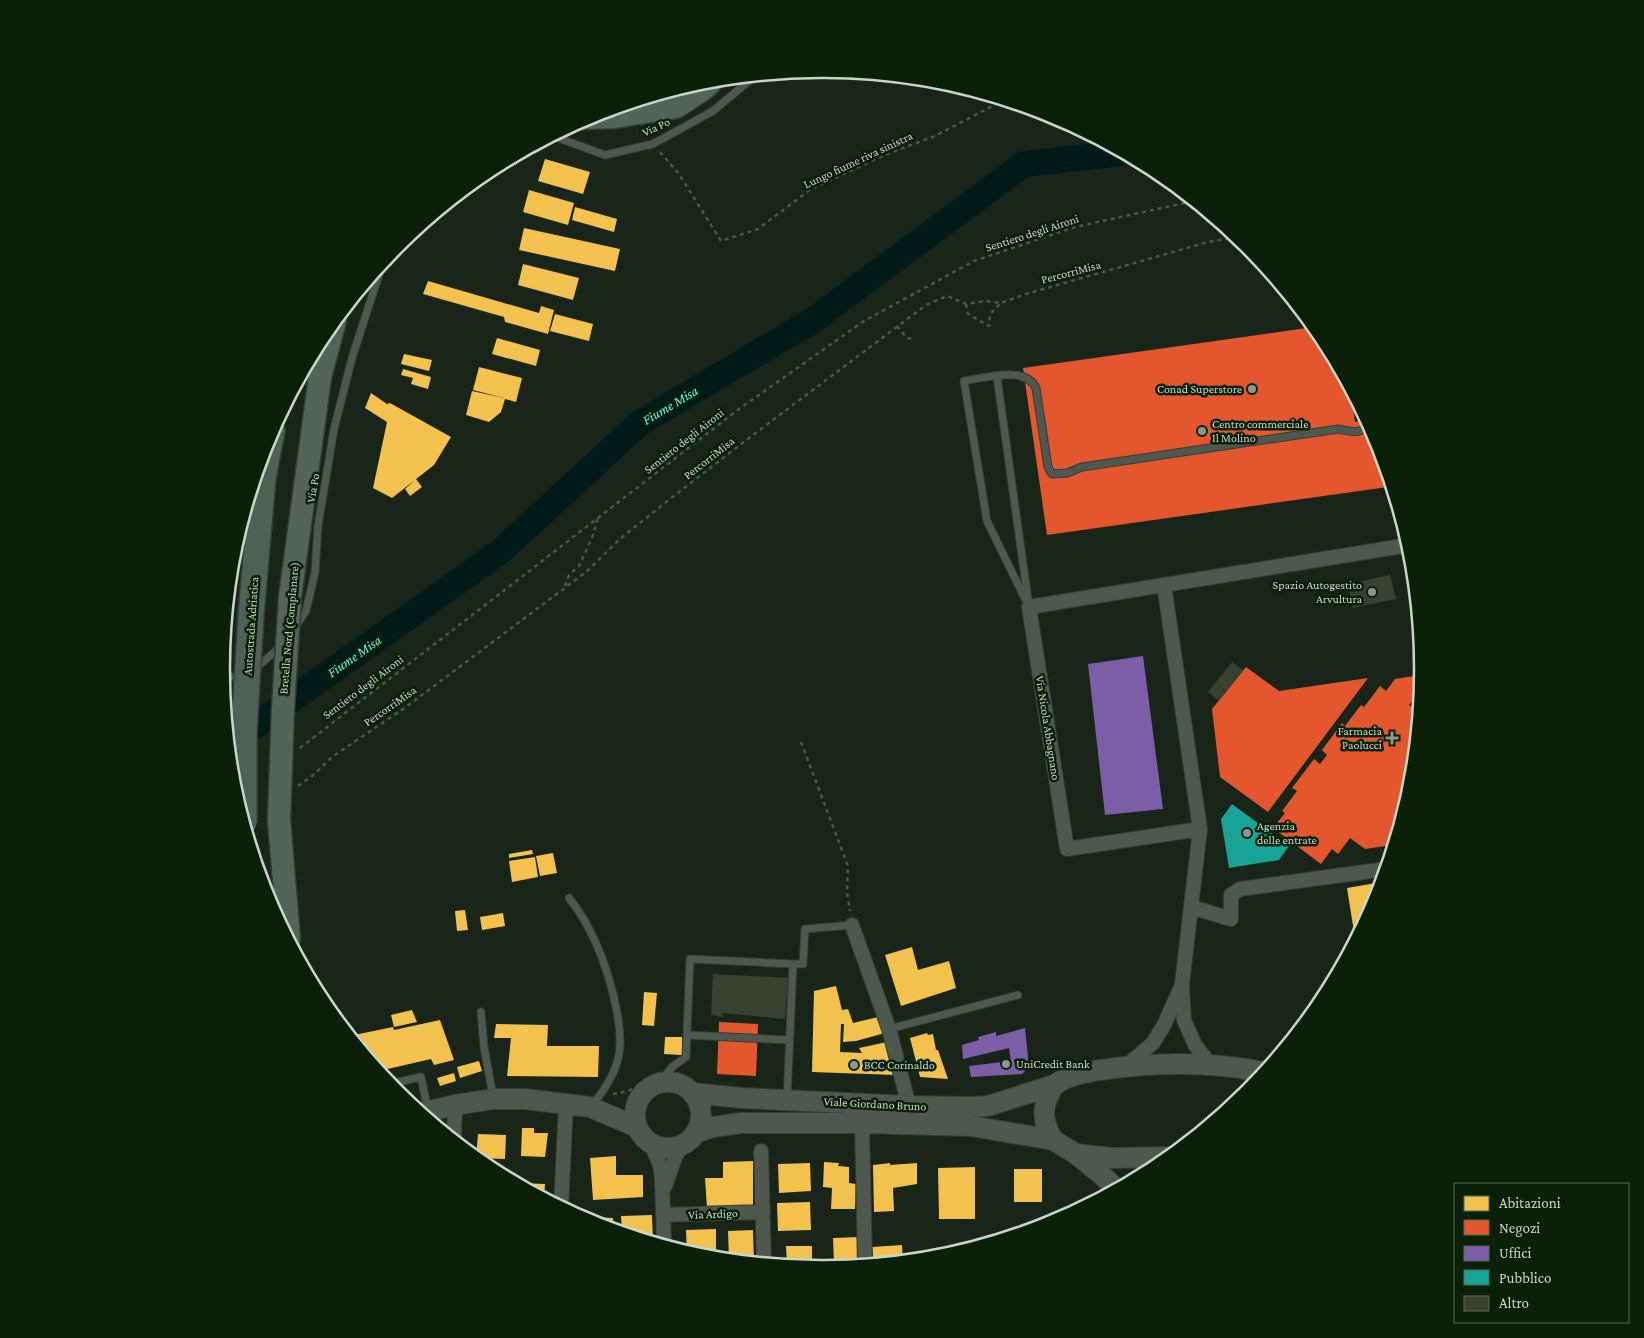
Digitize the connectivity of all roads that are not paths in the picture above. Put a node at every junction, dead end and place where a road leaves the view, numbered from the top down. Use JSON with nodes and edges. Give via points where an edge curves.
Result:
{"nodes":[{"id":1,"x":747,"y":83,"type":"edge"},
{"id":2,"x":701,"y":90,"type":"edge"},
{"id":3,"x":609,"y":118,"type":"edge"},
{"id":4,"x":559,"y":138,"type":"edge"},
{"id":5,"x":378,"y":278,"type":"edge"},
{"id":6,"x":330,"y":340,"type":"edge"},
{"id":7,"x":997,"y":377,"type":"junction"},
{"id":8,"x":1363,"y":430,"type":"edge"},
{"id":9,"x":264,"y":475,"type":"edge"},
{"id":10,"x":1400,"y":546,"type":"edge"},
{"id":11,"x":1164,"y":585,"type":"junction"},
{"id":12,"x":1030,"y":607,"type":"junction"},
{"id":13,"x":230,"y":677,"type":"edge"},
{"id":14,"x":244,"y":792,"type":"edge"},
{"id":15,"x":1200,"y":829,"type":"junction"},
{"id":16,"x":1378,"y":870,"type":"edge"},
{"id":17,"x":569,"y":898,"type":"dead end"},
{"id":18,"x":1191,"y":907,"type":"junction"},
{"id":19,"x":288,"y":923,"type":"edge"},
{"id":20,"x":852,"y":925,"type":"joint"},
{"id":21,"x":793,"y":964,"type":"junction"},
{"id":22,"x":1182,"y":984,"type":"junction"},
{"id":23,"x":1018,"y":995,"type":"dead end"},
{"id":24,"x":481,"y":1012,"type":"dead end"},
{"id":25,"x":889,"y":1029,"type":"junction"},
{"id":26,"x":687,"y":1035,"type":"junction"},
{"id":27,"x":790,"y":1040,"type":"junction"},
{"id":28,"x":1211,"y":1065,"type":"junction"},
{"id":29,"x":1126,"y":1066,"type":"junction"},
{"id":30,"x":1256,"y":1071,"type":"edge"},
{"id":31,"x":399,"y":1082,"type":"edge"},
{"id":32,"x":660,"y":1083,"type":"junction"},
{"id":33,"x":1054,"y":1085,"type":"junction"},
{"id":34,"x":692,"y":1093,"type":"junction"},
{"id":35,"x":641,"y":1095,"type":"junction"},
{"id":36,"x":493,"y":1099,"type":"junction"},
{"id":37,"x":787,"y":1100,"type":"junction"},
{"id":38,"x":566,"y":1104,"type":"junction"},
{"id":39,"x":455,"y":1105,"type":"junction"},
{"id":40,"x":909,"y":1106,"type":"junction"},
{"id":41,"x":424,"y":1107,"type":"edge"},
{"id":42,"x":590,"y":1107,"type":"junction"},
{"id":43,"x":429,"y":1111,"type":"edge"},
{"id":44,"x":862,"y":1123,"type":"junction"},
{"id":45,"x":454,"y":1132,"type":"edge"},
{"id":46,"x":644,"y":1134,"type":"junction"},
{"id":47,"x":689,"y":1138,"type":"junction"},
{"id":48,"x":1053,"y":1140,"type":"junction"},
{"id":49,"x":761,"y":1151,"type":"dead end"},
{"id":50,"x":1076,"y":1154,"type":"junction"},
{"id":51,"x":1156,"y":1157,"type":"edge"},
{"id":52,"x":1112,"y":1185,"type":"edge"},
{"id":53,"x":663,"y":1191,"type":"junction"},
{"id":54,"x":561,"y":1201,"type":"edge"},
{"id":55,"x":763,"y":1212,"type":"junction"},
{"id":56,"x":663,"y":1215,"type":"junction"},
{"id":57,"x":664,"y":1238,"type":"edge"},
{"id":58,"x":764,"y":1257,"type":"edge"},
{"id":59,"x":866,"y":1258,"type":"edge"}],
"edges":[{"from":1,"to":4,"type":"lane","name":"Via Po","via":[[713,111],[653,144],[605,155]]},
{"from":2,"to":3,"type":"main road","via":[[676,107]]},
{"from":5,"to":13,"type":"lane","name":"Via Po","via":[[352,358],[334,429],[318,526],[315,573],[306,611],[285,642],[258,668],[241,677]]},
{"from":6,"to":19,"type":"main road","name":"Bretella Nord (Complanare)","bridge":true,"via":[[320,377],[290,597],[279,820]]},
{"from":7,"to":8,"type":"lane","via":[[1012,374],[1033,382],[1048,467],[1052,474],[1338,430]]},
{"from":7,"to":12,"type":"lane"},
{"from":7,"to":12,"type":"lane","via":[[964,381],[987,521]]},
{"from":9,"to":14,"type":"highway","name":"Autostrada Adriatica","bridge":true,"via":[[251,615]]},
{"from":10,"to":11,"type":"street"},
{"from":11,"to":12,"type":"street"},
{"from":11,"to":15,"type":"street"},
{"from":12,"to":15,"type":"street","name":"Via Nicola Abbagnano","via":[[1066,849]]},
{"from":15,"to":18,"type":"street"},
{"from":16,"to":18,"type":"street","via":[[1240,889],[1231,895],[1231,919]]},
{"from":17,"to":42,"type":"lane","via":[[588,927],[601,957],[619,1019],[618,1062],[606,1087]]},
{"from":18,"to":22,"type":"street"},
{"from":20,"to":21,"type":"lane","via":[[805,929],[803,964]]},
{"from":20,"to":25,"type":"street"},
{"from":21,"to":26,"type":"lane","via":[[690,959]]},
{"from":21,"to":27,"type":"lane"},
{"from":22,"to":28,"type":"street","via":[[1184,1020],[1195,1045]]},
{"from":22,"to":29,"type":"street","via":[[1153,1043]]},
{"from":23,"to":25,"type":"lane"},
{"from":24,"to":36,"type":"lane"},
{"from":25,"to":40,"type":"street"},
{"from":26,"to":27,"type":"lane"},
{"from":26,"to":32,"type":"lane","via":[[686,1057],[672,1067]]},
{"from":27,"to":37,"type":"lane"},
{"from":28,"to":29,"type":"main road","name":"Viale Giordano Bruno"},
{"from":28,"to":30,"type":"main road","name":"Viale Giordano Bruno"},
{"from":29,"to":33,"type":"main road","name":"Viale Giordano Bruno","via":[[1083,1073]]},
{"from":31,"to":41,"type":"lane","via":[[421,1077]]},
{"from":32,"to":34,"type":"main road","via":[[677,1083]]},
{"from":32,"to":35,"type":"main road"},
{"from":33,"to":40,"type":"main road","name":"Viale Giordano Bruno","via":[[988,1106]]},
{"from":33,"to":48,"type":"main road","via":[[1044,1113],[1046,1128]]},
{"from":34,"to":37,"type":"main road","name":"Viale Giordano Bruno"},
{"from":34,"to":47,"type":"main road","via":[[701,1113],[699,1124]]},
{"from":35,"to":42,"type":"main road"},
{"from":35,"to":46,"type":"main road","via":[[635,1116]]},
{"from":36,"to":38,"type":"main road","via":[[525,1098]]},
{"from":36,"to":39,"type":"main road"},
{"from":37,"to":40,"type":"main road","name":"Viale Giordano Bruno"},
{"from":38,"to":42,"type":"main road"},
{"from":38,"to":54,"type":"street"},
{"from":39,"to":43,"type":"main road"},
{"from":39,"to":45,"type":"street"},
{"from":42,"to":46,"type":"main road"},
{"from":44,"to":47,"type":"main road","name":"Viale Giordano Bruno","via":[[741,1123],[713,1127]]},
{"from":44,"to":48,"type":"main road","name":"Viale Giordano Bruno","via":[[971,1126]]},
{"from":44,"to":59,"type":"street"},
{"from":46,"to":47,"type":"main road","via":[[666,1147]]},
{"from":46,"to":53,"type":"street","via":[[660,1165]]},
{"from":47,"to":53,"type":"street","via":[[676,1155]]},
{"from":48,"to":50,"type":"main road","name":"Viale Giordano Bruno"},
{"from":49,"to":55,"type":"street"},
{"from":50,"to":51,"type":"main road","name":"Viale Giordano Bruno","via":[[1112,1158]]},
{"from":50,"to":52,"type":"main road"},
{"from":53,"to":56,"type":"street"},
{"from":55,"to":56,"type":"street","name":"Via Ardigo"},
{"from":55,"to":58,"type":"street"},
{"from":56,"to":57,"type":"street"}]}
